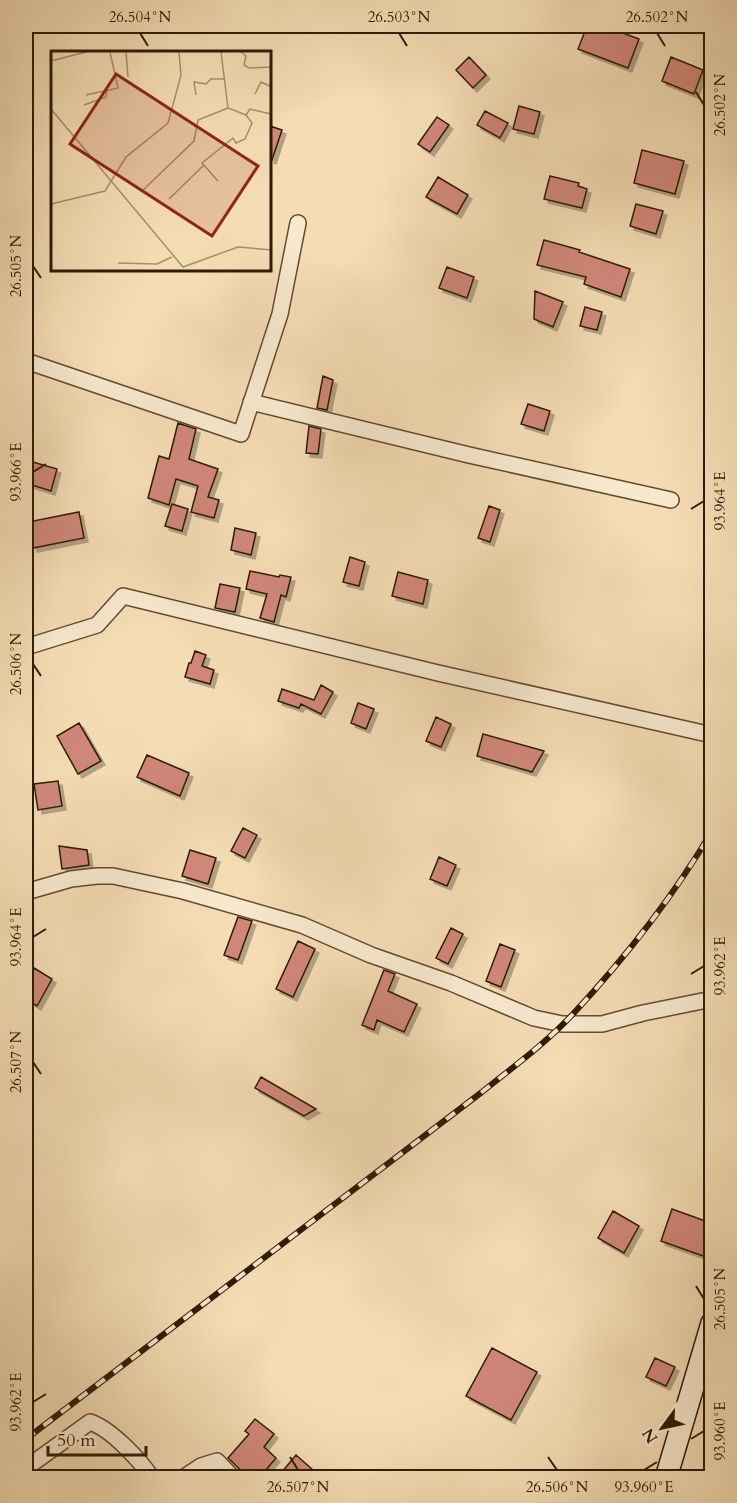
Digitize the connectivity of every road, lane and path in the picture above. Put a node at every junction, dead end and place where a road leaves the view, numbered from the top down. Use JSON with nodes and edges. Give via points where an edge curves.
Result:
{"nodes":[{"id":1,"x":298,"y":223,"type":"dead end"},
{"id":2,"x":26,"y":361,"type":"edge"},
{"id":3,"x":251,"y":402,"type":"junction"},
{"id":4,"x":671,"y":500,"type":"dead end"},
{"id":5,"x":26,"y":647,"type":"edge"},
{"id":6,"x":711,"y":735,"type":"edge"},
{"id":7,"x":26,"y":892,"type":"edge"},
{"id":8,"x":711,"y":999,"type":"edge"},
{"id":9,"x":711,"y":1323,"type":"edge"},
{"id":10,"x":26,"y":1468,"type":"edge"},
{"id":11,"x":152,"y":1478,"type":"edge"},
{"id":12,"x":183,"y":1478,"type":"edge"},
{"id":13,"x":233,"y":1478,"type":"edge"},
{"id":14,"x":666,"y":1478,"type":"edge"}],
"edges":[{"from":1,"to":3,"type":"street","via":[[280,314]]},
{"from":2,"to":3,"type":"street","via":[[241,434]]},
{"from":3,"to":4,"type":"street"},
{"from":5,"to":6,"type":"street","via":[[97,625],[123,596]]},
{"from":7,"to":8,"type":"street","via":[[70,879],[98,876],[183,891],[302,925],[534,1018],[562,1024],[602,1024]]},
{"from":9,"to":14,"type":"main road"},
{"from":10,"to":11,"type":"street","via":[[90,1422],[100,1425]]},
{"from":12,"to":13,"type":"street","via":[[217,1461]]}]}
